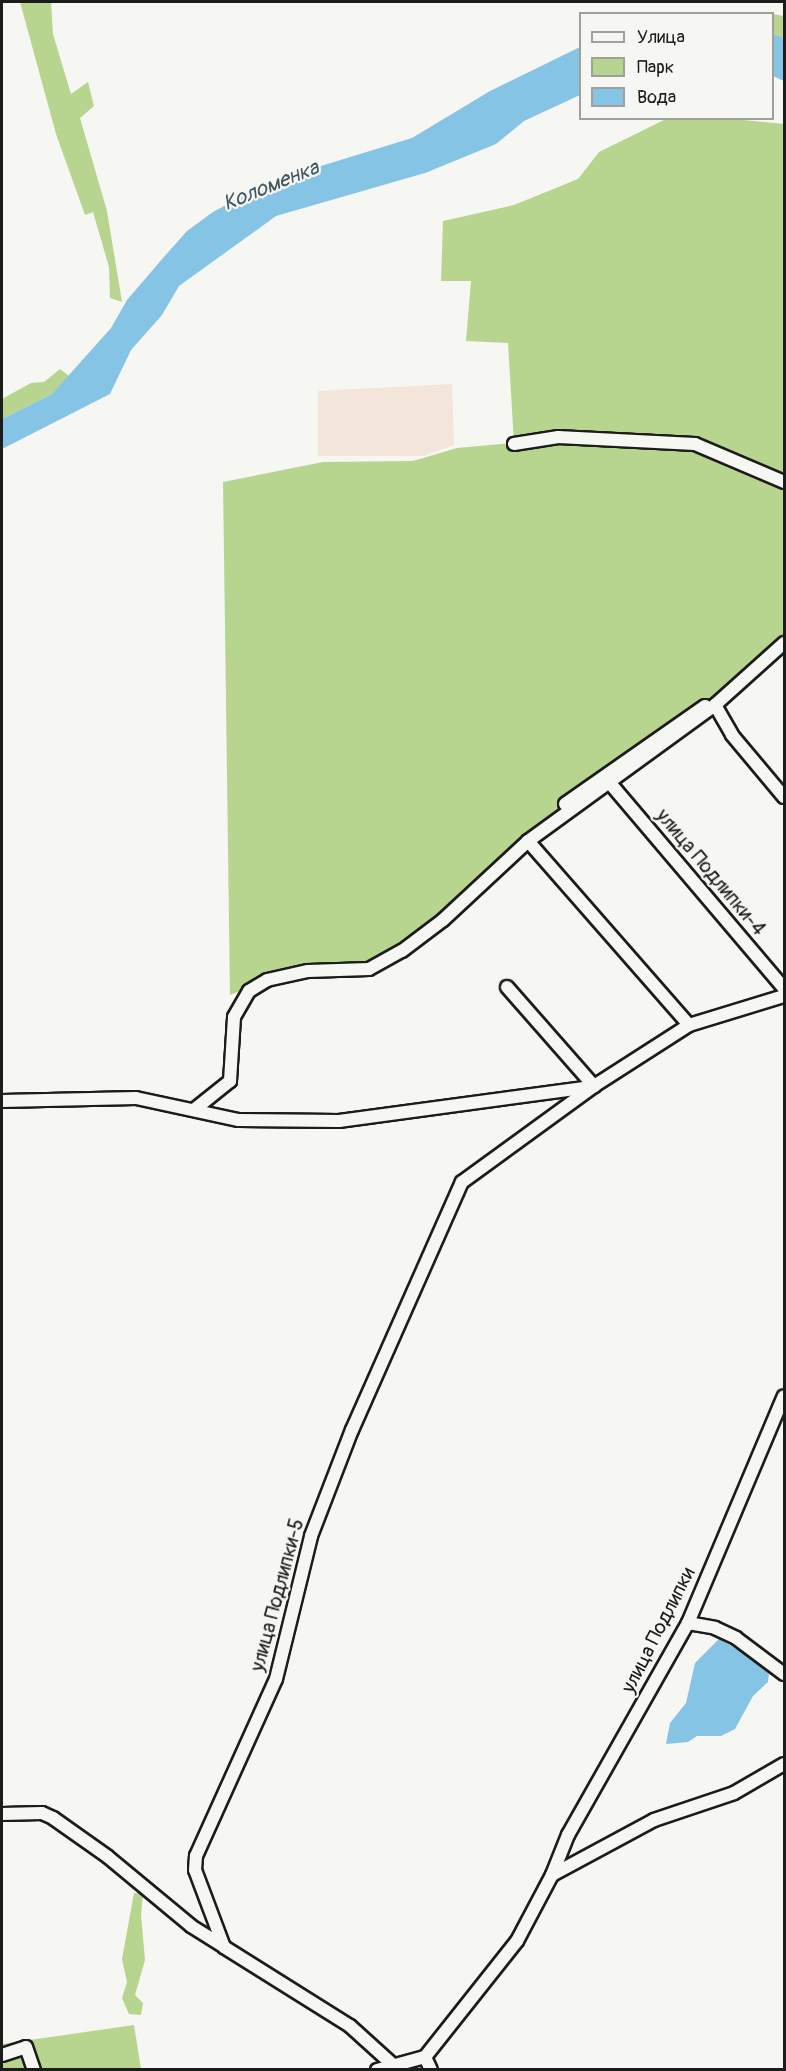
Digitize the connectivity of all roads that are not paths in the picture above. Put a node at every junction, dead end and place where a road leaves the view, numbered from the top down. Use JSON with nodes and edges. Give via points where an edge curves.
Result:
{"nodes":[{"id":1,"x":514,"y":444,"type":"dead end"},
{"id":2,"x":784,"y":482,"type":"edge"},
{"id":3,"x":784,"y":643,"type":"edge"},
{"id":4,"x":719,"y":701,"type":"junction"},
{"id":5,"x":609,"y":782,"type":"junction"},
{"id":6,"x":784,"y":797,"type":"edge"},
{"id":7,"x":528,"y":841,"type":"junction"},
{"id":8,"x":369,"y":969,"type":"junction"},
{"id":9,"x":507,"y":987,"type":"dead end"},
{"id":10,"x":784,"y":988,"type":"edge"},
{"id":11,"x":784,"y":996,"type":"edge"},
{"id":12,"x":689,"y":1025,"type":"junction"},
{"id":13,"x":594,"y":1086,"type":"junction"},
{"id":14,"x":2,"y":1101,"type":"edge"},
{"id":15,"x":195,"y":1109,"type":"junction"},
{"id":16,"x":784,"y":1395,"type":"edge"},
{"id":17,"x":688,"y":1623,"type":"junction"},
{"id":18,"x":784,"y":1674,"type":"edge"},
{"id":19,"x":784,"y":1764,"type":"edge"},
{"id":20,"x":2,"y":1814,"type":"edge"},
{"id":21,"x":552,"y":1875,"type":"junction"},
{"id":22,"x":224,"y":1947,"type":"junction"},
{"id":23,"x":2,"y":2055,"type":"edge"},
{"id":24,"x":425,"y":2057,"type":"junction"},
{"id":25,"x":392,"y":2064,"type":"junction"},
{"id":26,"x":34,"y":2070,"type":"edge"},
{"id":27,"x":376,"y":2070,"type":"edge"},
{"id":28,"x":431,"y":2070,"type":"edge"}],
"edges":[{"from":1,"to":2,"type":"street","via":[[558,437],[695,444]]},
{"from":3,"to":4,"type":"street"},
{"from":4,"to":5,"type":"street"},
{"from":4,"to":6,"type":"street","via":[[732,735]]},
{"from":4,"to":8,"type":"street","via":[[689,713],[597,779]]},
{"from":5,"to":7,"type":"street"},
{"from":5,"to":10,"type":"street","name":"улица Подлипки-4"},
{"from":7,"to":8,"type":"street","via":[[442,920],[402,951]]},
{"from":7,"to":12,"type":"street"},
{"from":8,"to":15,"type":"street","via":[[308,971],[267,980],[249,991],[234,1017],[230,1081]]},
{"from":9,"to":13,"type":"street"},
{"from":11,"to":12,"type":"street"},
{"from":12,"to":13,"type":"street"},
{"from":13,"to":15,"type":"street","via":[[339,1121],[239,1120]]},
{"from":13,"to":22,"type":"street","name":"улица Подлипки-5","via":[[462,1182],[352,1430],[311,1536],[276,1679],[196,1856],[195,1870]]},
{"from":14,"to":15,"type":"street","via":[[136,1098]]},
{"from":16,"to":17,"type":"street","name":"улица Подлипки"},
{"from":17,"to":18,"type":"street","via":[[715,1628],[735,1638]]},
{"from":17,"to":21,"type":"street","name":"улица Подлипки","via":[[568,1835]]},
{"from":19,"to":21,"type":"street","via":[[734,1793],[654,1820]]},
{"from":20,"to":22,"type":"street","via":[[42,1813],[53,1818],[108,1857],[191,1926]]},
{"from":21,"to":24,"type":"street","name":"улица Подлипки","via":[[517,1941]]},
{"from":22,"to":25,"type":"street","via":[[350,2026]]},
{"from":23,"to":26,"type":"street","via":[[26,2048]]},
{"from":24,"to":25,"type":"street"},
{"from":24,"to":28,"type":"street"},
{"from":25,"to":27,"type":"street"}]}
